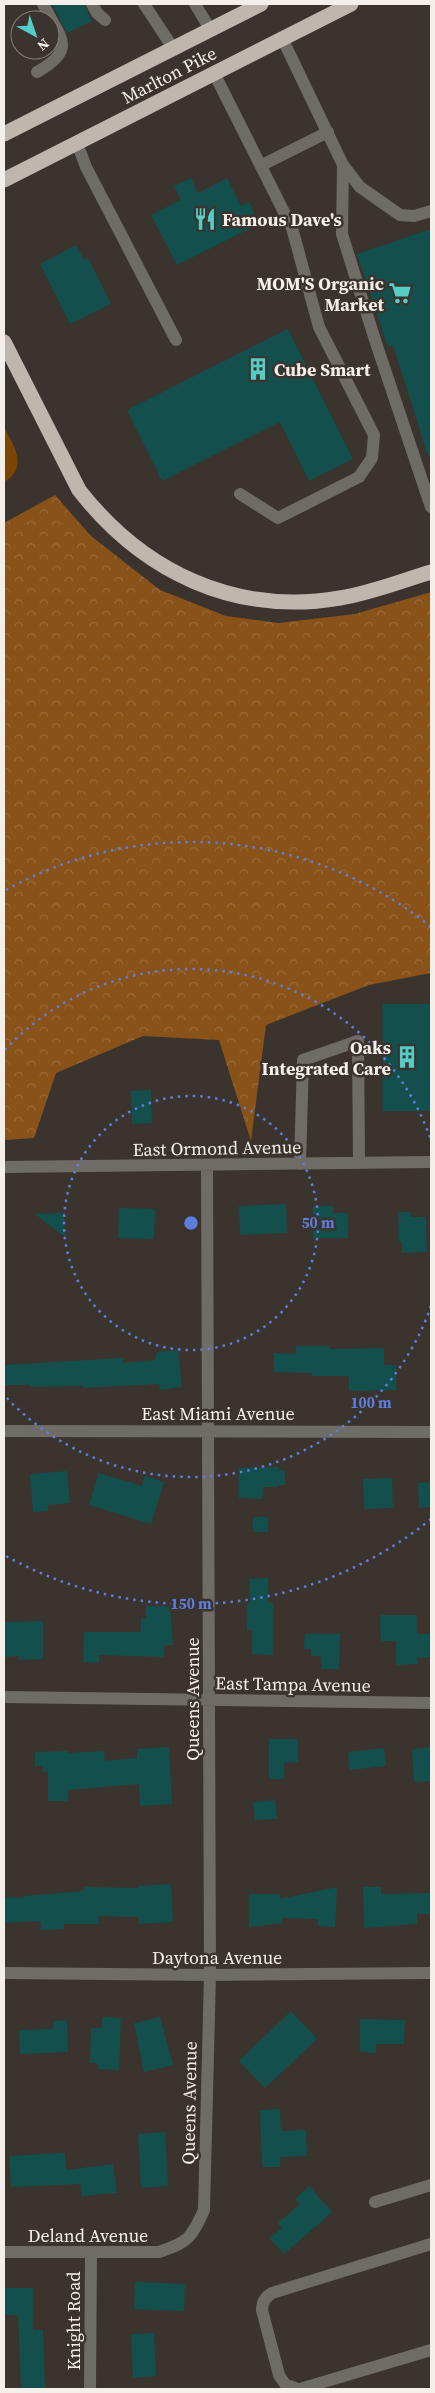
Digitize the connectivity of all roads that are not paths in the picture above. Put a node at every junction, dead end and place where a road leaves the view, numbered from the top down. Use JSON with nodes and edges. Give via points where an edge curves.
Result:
{"nodes":[{"id":1,"x":43,"y":4,"type":"edge"},
{"id":2,"x":92,"y":4,"type":"edge"},
{"id":3,"x":144,"y":4,"type":"edge"},
{"id":4,"x":195,"y":4,"type":"edge"},
{"id":5,"x":351,"y":4,"type":"edge"},
{"id":6,"x":255,"y":5,"type":"edge"},
{"id":7,"x":105,"y":20,"type":"dead end"},
{"id":8,"x":210,"y":29,"type":"junction"},
{"id":9,"x":282,"y":38,"type":"junction"},
{"id":10,"x":173,"y":48,"type":"junction"},
{"id":11,"x":38,"y":72,"type":"dead end"},
{"id":12,"x":214,"y":73,"type":"junction"},
{"id":13,"x":328,"y":132,"type":"junction"},
{"id":14,"x":4,"y":134,"type":"edge"},
{"id":15,"x":77,"y":143,"type":"junction"},
{"id":16,"x":262,"y":165,"type":"junction"},
{"id":17,"x":343,"y":165,"type":"junction"},
{"id":18,"x":4,"y":180,"type":"edge"},
{"id":19,"x":431,"y":211,"type":"edge"},
{"id":20,"x":176,"y":340,"type":"dead end"},
{"id":21,"x":4,"y":342,"type":"edge"},
{"id":22,"x":240,"y":494,"type":"dead end"},
{"id":23,"x":431,"y":507,"type":"edge"},
{"id":24,"x":431,"y":572,"type":"edge"},
{"id":25,"x":431,"y":1162,"type":"edge"},
{"id":26,"x":359,"y":1163,"type":"junction"},
{"id":27,"x":300,"y":1164,"type":"junction"},
{"id":28,"x":207,"y":1166,"type":"junction"},
{"id":29,"x":4,"y":1167,"type":"edge"},
{"id":30,"x":209,"y":1430,"type":"junction"},
{"id":31,"x":4,"y":1431,"type":"edge"},
{"id":32,"x":431,"y":1432,"type":"edge"},
{"id":33,"x":4,"y":1697,"type":"edge"},
{"id":34,"x":210,"y":1700,"type":"junction"},
{"id":35,"x":431,"y":1703,"type":"edge"},
{"id":36,"x":4,"y":1972,"type":"edge"},
{"id":37,"x":431,"y":1973,"type":"edge"},
{"id":38,"x":210,"y":1975,"type":"junction"},
{"id":39,"x":431,"y":2185,"type":"edge"},
{"id":40,"x":375,"y":2202,"type":"dead end"},
{"id":41,"x":195,"y":2230,"type":"joint"},
{"id":42,"x":431,"y":2244,"type":"edge"},
{"id":43,"x":4,"y":2252,"type":"edge"},
{"id":44,"x":91,"y":2253,"type":"junction"},
{"id":45,"x":431,"y":2350,"type":"edge"},
{"id":46,"x":90,"y":2389,"type":"edge"},
{"id":47,"x":299,"y":2389,"type":"edge"}],
"edges":[{"from":1,"to":11,"type":"street","via":[[62,43],[62,51],[54,62]]},
{"from":2,"to":7,"type":"street"},
{"from":3,"to":10,"type":"street"},
{"from":4,"to":8,"type":"street"},
{"from":5,"to":9,"type":"highway","name":"Marlton Pike"},
{"from":6,"to":8,"type":"highway","name":"Marlton Pike"},
{"from":8,"to":10,"type":"highway","name":"Marlton Pike"},
{"from":9,"to":12,"type":"highway","name":"Marlton Pike"},
{"from":9,"to":13,"type":"street"},
{"from":10,"to":14,"type":"highway","name":"Marlton Pike"},
{"from":12,"to":15,"type":"highway","name":"Marlton Pike"},
{"from":12,"to":16,"type":"street"},
{"from":13,"to":16,"type":"street"},
{"from":13,"to":17,"type":"street"},
{"from":15,"to":18,"type":"highway","name":"Marlton Pike"},
{"from":15,"to":20,"type":"street","via":[[86,167]]},
{"from":16,"to":22,"type":"street","via":[[292,228],[319,327],[370,424],[374,447],[372,458],[358,477],[278,518]]},
{"from":17,"to":19,"type":"street","via":[[366,192],[400,215],[414,216]]},
{"from":17,"to":23,"type":"street","via":[[342,234]]},
{"from":21,"to":24,"type":"highway","via":[[79,490],[94,510],[137,550],[174,572],[206,587],[232,594],[296,603],[341,598]]},
{"from":25,"to":26,"type":"street","name":"East Ormond Avenue"},
{"from":26,"to":27,"type":"street","name":"East Ormond Avenue"},
{"from":26,"to":27,"type":"street","via":[[358,1041],[303,1060]]},
{"from":27,"to":28,"type":"street","name":"East Ormond Avenue"},
{"from":28,"to":29,"type":"street","name":"East Ormond Avenue"},
{"from":28,"to":30,"type":"street","name":"Queens Avenue"},
{"from":30,"to":31,"type":"street","name":"East Miami Avenue"},
{"from":30,"to":32,"type":"street","name":"East Miami Avenue"},
{"from":30,"to":34,"type":"street","name":"Queens Avenue"},
{"from":33,"to":34,"type":"street","name":"East Tampa Avenue"},
{"from":34,"to":35,"type":"street","name":"East Tampa Avenue"},
{"from":34,"to":38,"type":"street","name":"Queens Avenue"},
{"from":36,"to":38,"type":"street","name":"Daytona Avenue"},
{"from":37,"to":38,"type":"street","name":"Daytona Avenue"},
{"from":38,"to":41,"type":"street","name":"Queens Avenue","via":[[204,2210]]},
{"from":39,"to":40,"type":"street"},
{"from":41,"to":44,"type":"street","name":"Deland Avenue","via":[[183,2244],[159,2252]]},
{"from":42,"to":47,"type":"street","via":[[266,2296],[262,2310],[280,2376],[288,2386]]},
{"from":43,"to":44,"type":"street","name":"Deland Avenue"},
{"from":44,"to":46,"type":"street","name":"Knight Road"},
{"from":45,"to":47,"type":"street"}]}
